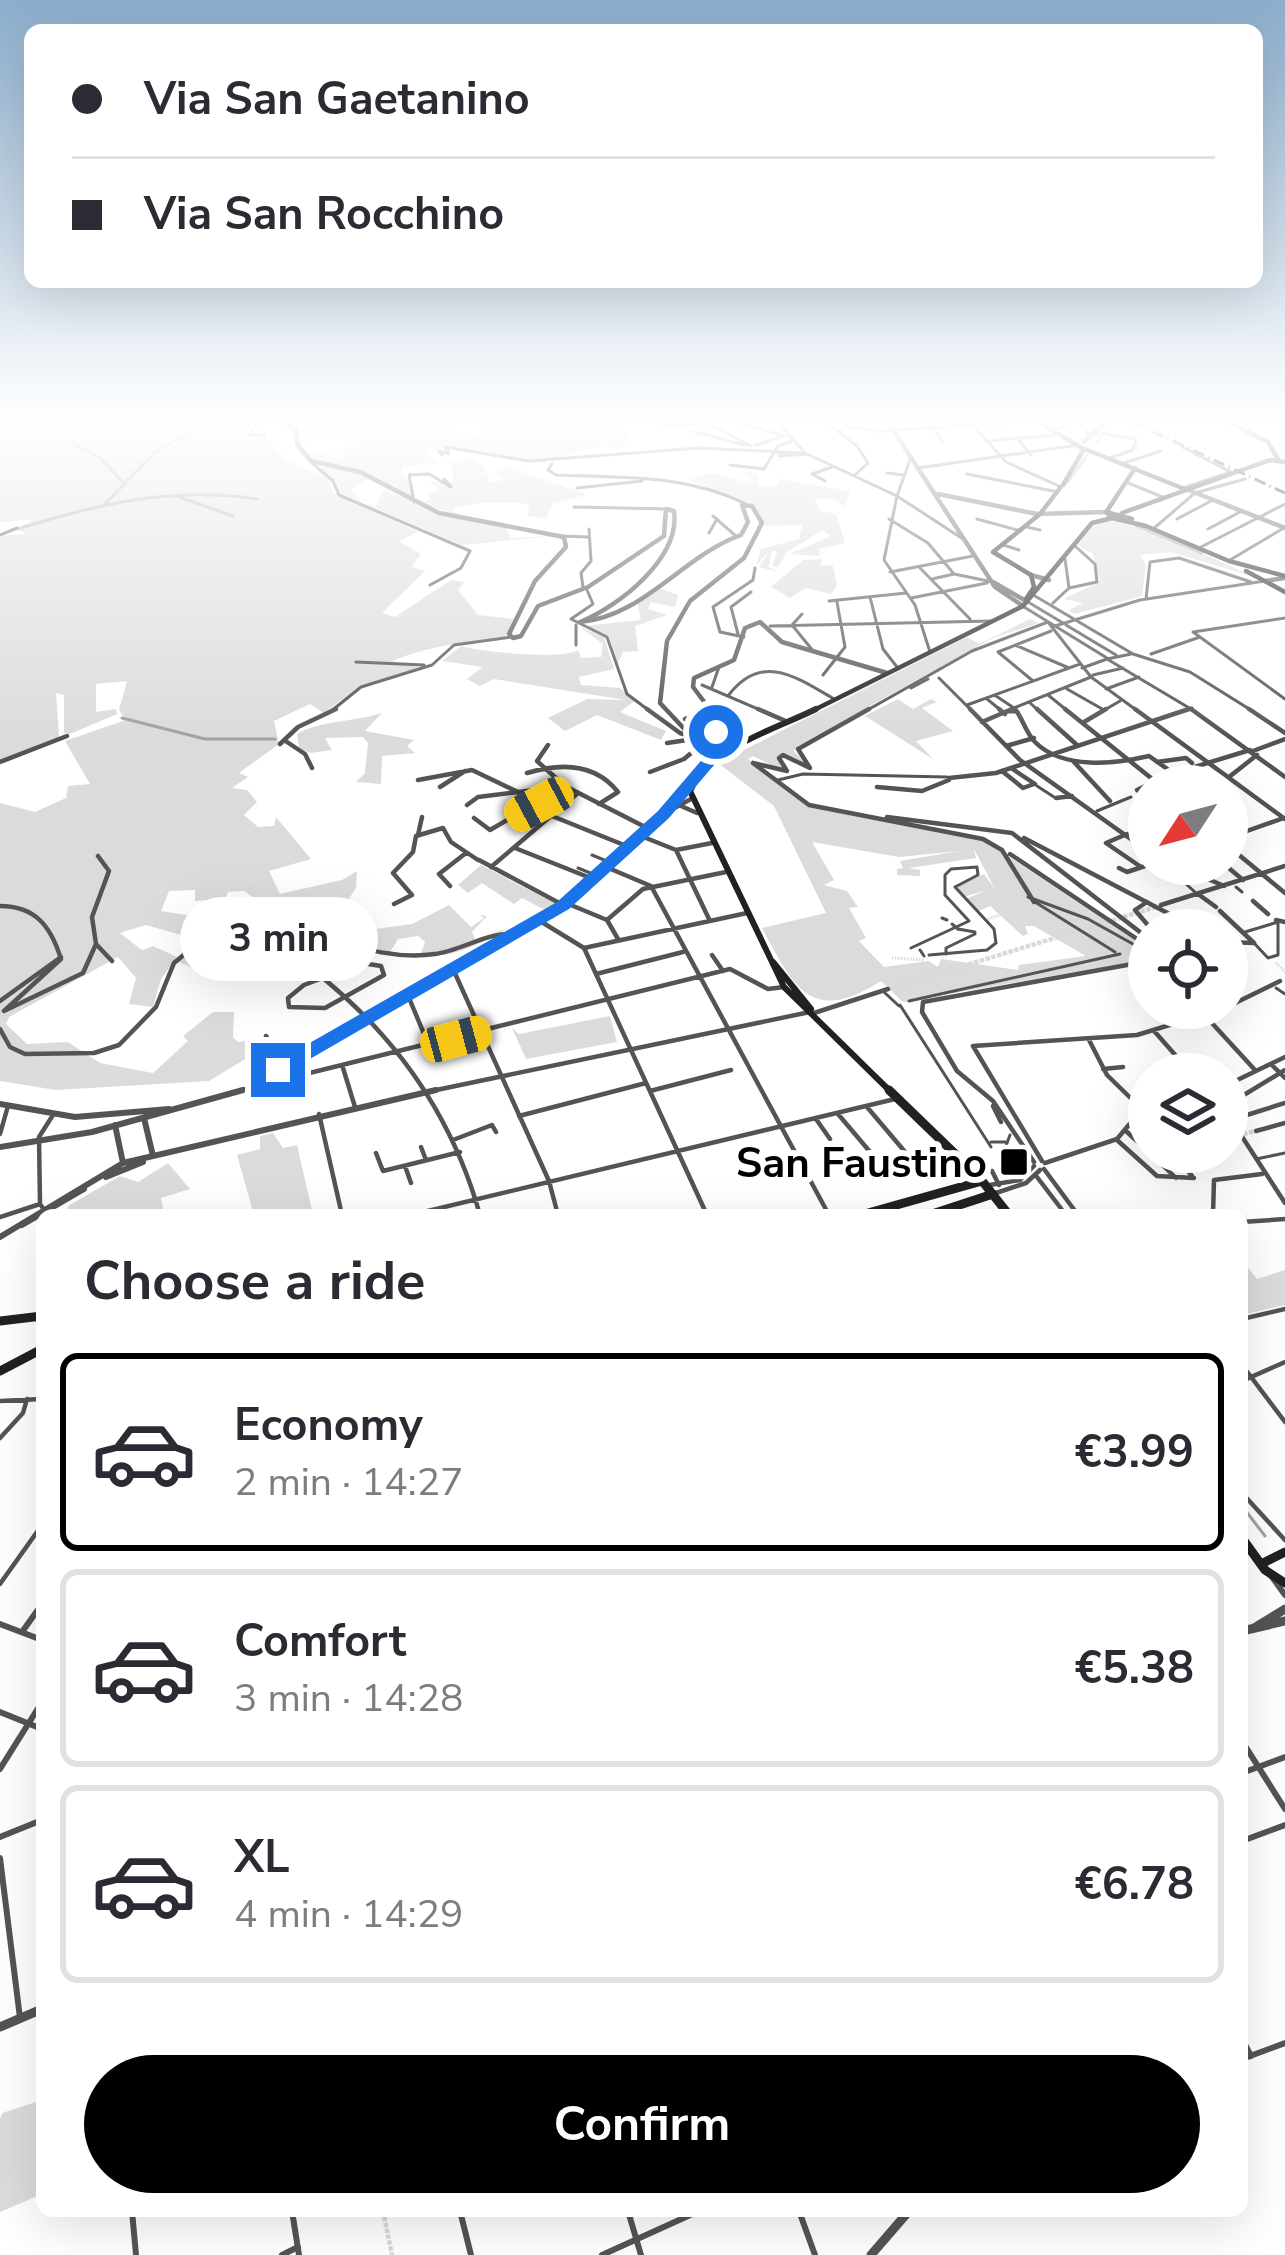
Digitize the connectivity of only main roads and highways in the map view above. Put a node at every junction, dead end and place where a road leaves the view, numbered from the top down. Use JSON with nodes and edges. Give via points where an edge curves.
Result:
{"nodes":[{"id":1,"x":1026,"y":527,"type":"edge"},
{"id":2,"x":1089,"y":527,"type":"edge"},
{"id":3,"x":1150,"y":527,"type":"edge"},
{"id":4,"x":1248,"y":569,"type":"junction"},
{"id":5,"x":1283,"y":574,"type":"edge"},
{"id":6,"x":1285,"y":592,"type":"edge"},
{"id":7,"x":1023,"y":604,"type":"junction"},
{"id":8,"x":773,"y":962,"type":"junction"},
{"id":9,"x":814,"y":1009,"type":"junction"},
{"id":10,"x":989,"y":1179,"type":"junction"},
{"id":11,"x":998,"y":1190,"type":"junction"},
{"id":12,"x":887,"y":1209,"type":"edge"},
{"id":13,"x":946,"y":1209,"type":"edge"},
{"id":14,"x":1006,"y":1209,"type":"edge"},
{"id":15,"x":36,"y":1317,"type":"edge"},
{"id":16,"x":0,"y":1321,"type":"edge"},
{"id":17,"x":36,"y":1352,"type":"edge"},
{"id":18,"x":0,"y":1371,"type":"edge"},
{"id":19,"x":1248,"y":1546,"type":"edge"},
{"id":20,"x":1285,"y":1552,"type":"edge"},
{"id":21,"x":1263,"y":1567,"type":"junction"},
{"id":22,"x":1285,"y":1583,"type":"edge"}],
"edges":[{"from":1,"to":7,"type":"main road","via":[[992,553],[1030,575],[1034,587]]},
{"from":2,"to":7,"type":"main road"},
{"from":3,"to":4,"type":"main road"},
{"from":4,"to":5,"type":"main road"},
{"from":4,"to":6,"type":"main road"},
{"from":7,"to":8,"type":"main road","via":[[695,777],[691,800]]},
{"from":8,"to":9,"type":"main road"},
{"from":8,"to":9,"type":"main road","via":[[784,988]]},
{"from":9,"to":10,"type":"main road"},
{"from":10,"to":11,"type":"main road"},
{"from":10,"to":12,"type":"main road"},
{"from":11,"to":13,"type":"main road"},
{"from":11,"to":14,"type":"main road"},
{"from":15,"to":16,"type":"main road"},
{"from":17,"to":18,"type":"main road"},
{"from":19,"to":21,"type":"main road"},
{"from":20,"to":21,"type":"main road"},
{"from":21,"to":22,"type":"main road"}]}
